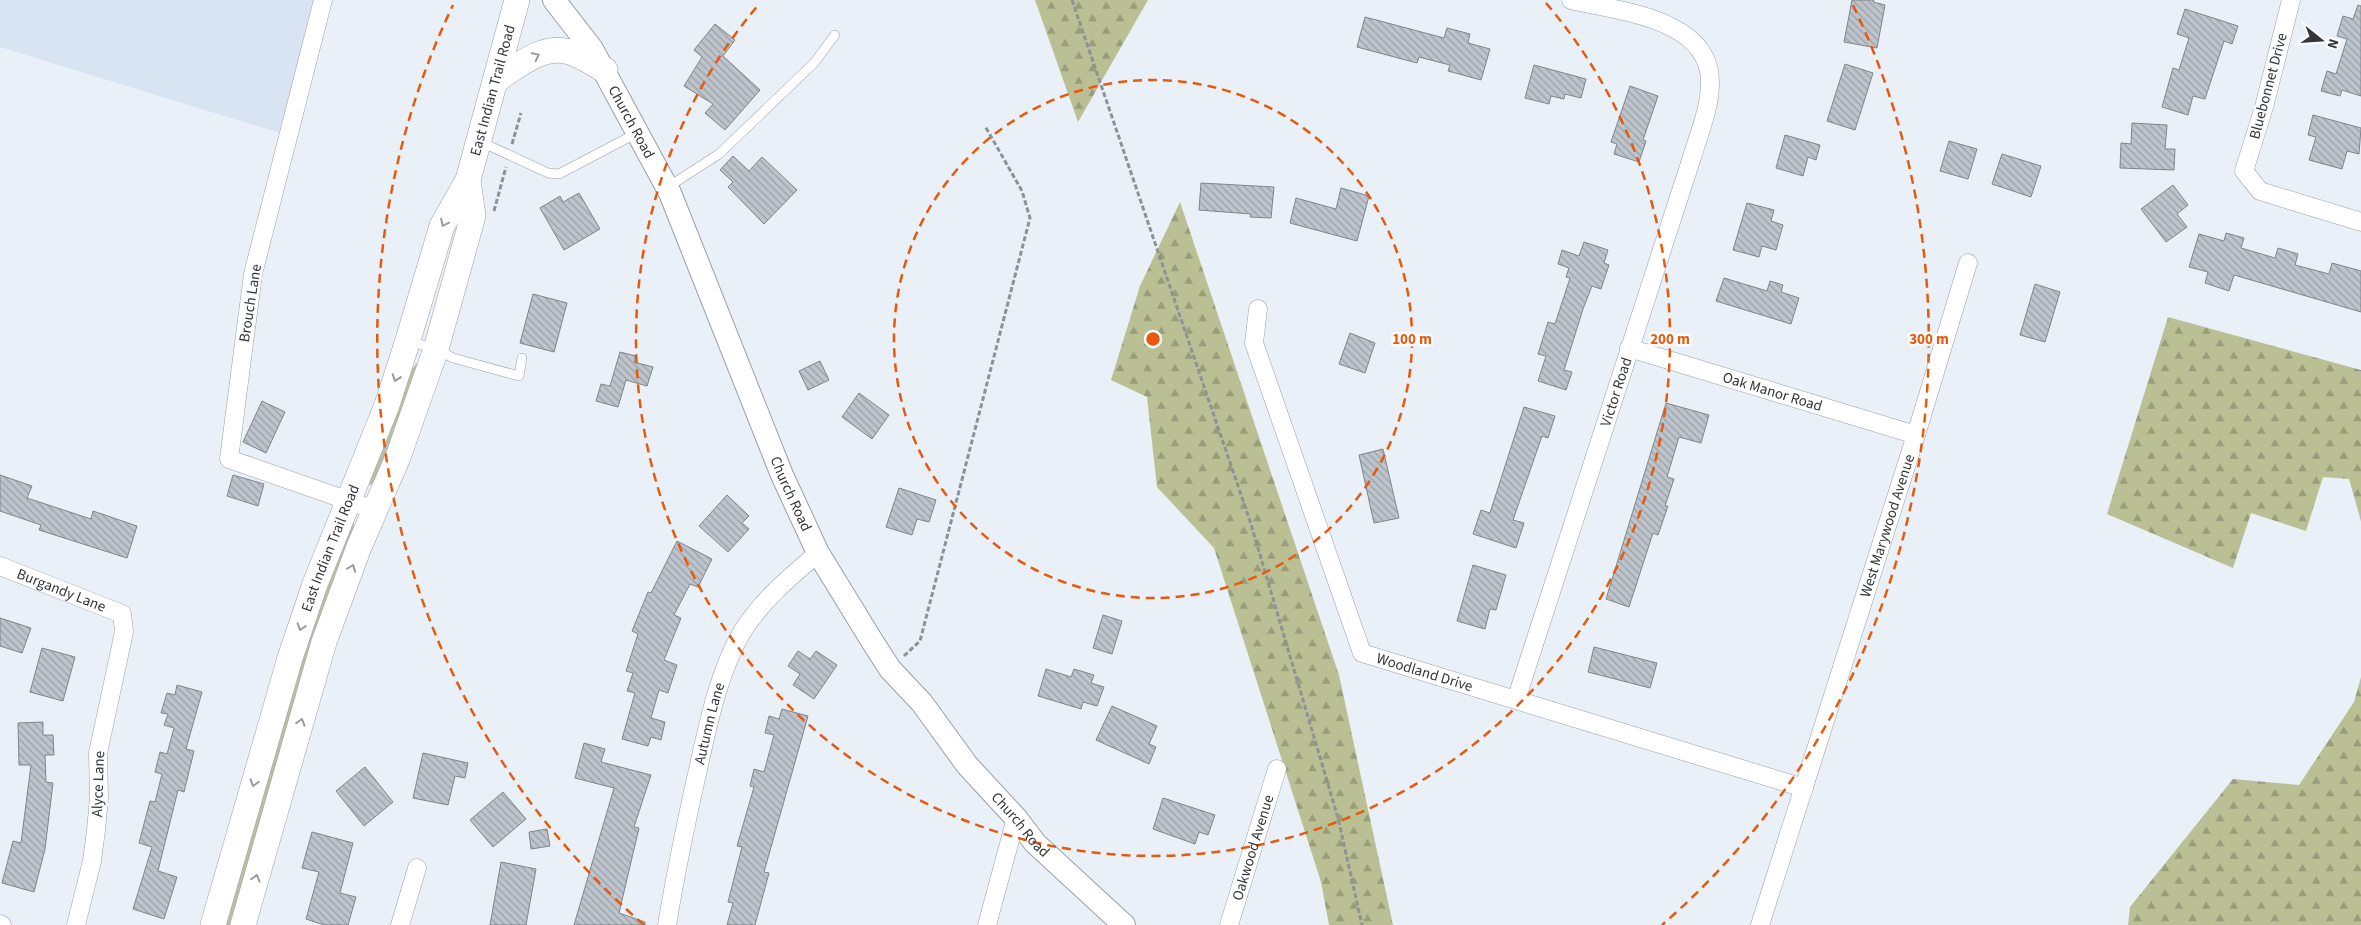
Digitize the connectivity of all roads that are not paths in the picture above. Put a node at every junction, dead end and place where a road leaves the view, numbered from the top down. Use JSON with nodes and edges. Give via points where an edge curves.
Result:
{"nodes":[{"id":1,"x":323,"y":0,"type":"edge"},
{"id":2,"x":517,"y":0,"type":"edge"},
{"id":3,"x":554,"y":0,"type":"edge"},
{"id":4,"x":1571,"y":0,"type":"edge"},
{"id":5,"x":2291,"y":0,"type":"edge"},
{"id":6,"x":835,"y":35,"type":"dead end"},
{"id":7,"x":605,"y":70,"type":"junction"},
{"id":8,"x":495,"y":81,"type":"junction"},
{"id":9,"x":637,"y":133,"type":"junction"},
{"id":10,"x":478,"y":141,"type":"junction"},
{"id":11,"x":468,"y":180,"type":"junction"},
{"id":12,"x":667,"y":188,"type":"junction"},
{"id":13,"x":2361,"y":222,"type":"edge"},
{"id":14,"x":1968,"y":263,"type":"dead end"},
{"id":15,"x":1258,"y":309,"type":"dead end"},
{"id":16,"x":408,"y":340,"type":"junction"},
{"id":17,"x":1629,"y":348,"type":"junction"},
{"id":18,"x":436,"y":349,"type":"junction"},
{"id":19,"x":522,"y":358,"type":"dead end"},
{"id":20,"x":1916,"y":435,"type":"junction"},
{"id":21,"x":349,"y":501,"type":"junction"},
{"id":22,"x":375,"y":510,"type":"junction"},
{"id":23,"x":818,"y":553,"type":"junction"},
{"id":24,"x":0,"y":566,"type":"edge"},
{"id":25,"x":122,"y":614,"type":"joint"},
{"id":26,"x":1516,"y":700,"type":"junction"},
{"id":27,"x":1277,"y":769,"type":"dead end"},
{"id":28,"x":1804,"y":788,"type":"junction"},
{"id":29,"x":1016,"y":818,"type":"junction"},
{"id":30,"x":417,"y":868,"type":"dead end"},
{"id":31,"x":76,"y":925,"type":"edge"},
{"id":32,"x":214,"y":925,"type":"edge"},
{"id":33,"x":243,"y":925,"type":"edge"},
{"id":34,"x":400,"y":925,"type":"edge"},
{"id":35,"x":667,"y":925,"type":"edge"},
{"id":36,"x":987,"y":925,"type":"edge"},
{"id":37,"x":1124,"y":925,"type":"edge"},
{"id":38,"x":1229,"y":925,"type":"edge"},
{"id":39,"x":1760,"y":925,"type":"edge"}],
"edges":[{"from":1,"to":21,"type":"street","name":"Brouch Lane","via":[[253,274],[229,459]]},
{"from":2,"to":8,"type":"main road","name":"East Indian Trail Road"},
{"from":3,"to":7,"type":"street","name":"Church Road"},
{"from":4,"to":17,"type":"street","name":"Victor Road","via":[[1657,20],[1681,32],[1697,46],[1710,82],[1708,107]]},
{"from":5,"to":13,"type":"street","name":"Bluebonnet Drive","via":[[2264,108],[2244,171],[2260,190]]},
{"from":6,"to":12,"type":"lane","via":[[814,62],[719,154]]},
{"from":8,"to":7,"type":"main road","one_way":true,"via":[[539,53],[557,49],[574,53]]},
{"from":7,"to":9,"type":"street","name":"Church Road"},
{"from":8,"to":10,"type":"main road","name":"East Indian Trail Road"},
{"from":9,"to":10,"type":"lane","via":[[559,174],[548,173]]},
{"from":9,"to":12,"type":"street","name":"Church Road"},
{"from":10,"to":11,"type":"main road","name":"East Indian Trail Road"},
{"from":11,"to":16,"type":"main road","name":"East Indian Trail Road","one_way":true,"via":[[442,226]]},
{"from":11,"to":18,"type":"main road","name":"East Indian Trail Road","via":[[473,216]]},
{"from":12,"to":23,"type":"street","name":"Church Road","via":[[782,475]]},
{"from":14,"to":20,"type":"street","name":"West Marywood Avenue"},
{"from":15,"to":26,"type":"street","name":"Woodland Drive","via":[[1254,344],[1362,652]]},
{"from":16,"to":18,"type":"lane"},
{"from":16,"to":21,"type":"main road","name":"East Indian Trail Road","one_way":true},
{"from":17,"to":20,"type":"street","name":"Oak Manor Road"},
{"from":17,"to":26,"type":"street","name":"Victor Road"},
{"from":18,"to":19,"type":"lane","via":[[453,358],[518,376]]},
{"from":18,"to":22,"type":"main road","name":"East Indian Trail Road","via":[[398,458]]},
{"from":20,"to":28,"type":"street","name":"West Marywood Avenue"},
{"from":21,"to":22,"type":"street","name":"Brouch Lane"},
{"from":21,"to":32,"type":"main road","name":"East Indian Trail Road","one_way":true,"via":[[315,584],[290,658]]},
{"from":33,"to":22,"type":"main road","name":"East Indian Trail Road","one_way":true,"via":[[324,642]]},
{"from":23,"to":29,"type":"street","name":"Church Road","via":[[890,669],[922,703],[967,765]]},
{"from":23,"to":35,"type":"street","name":"Autumn Lane","via":[[767,597],[742,632],[725,665],[687,816]]},
{"from":24,"to":25,"type":"street","name":"Burgandy Lane"},
{"from":25,"to":31,"type":"street","name":"Alyce Lane","via":[[124,632],[98,753],[99,798],[92,861]]},
{"from":26,"to":28,"type":"street","name":"Woodland Drive"},
{"from":27,"to":38,"type":"street","name":"Oakwood Avenue"},
{"from":28,"to":39,"type":"street","name":"West Marywood Avenue"},
{"from":29,"to":36,"type":"street"},
{"from":29,"to":37,"type":"street","name":"Church Road","via":[[1035,843]]},
{"from":30,"to":34,"type":"street"}]}
